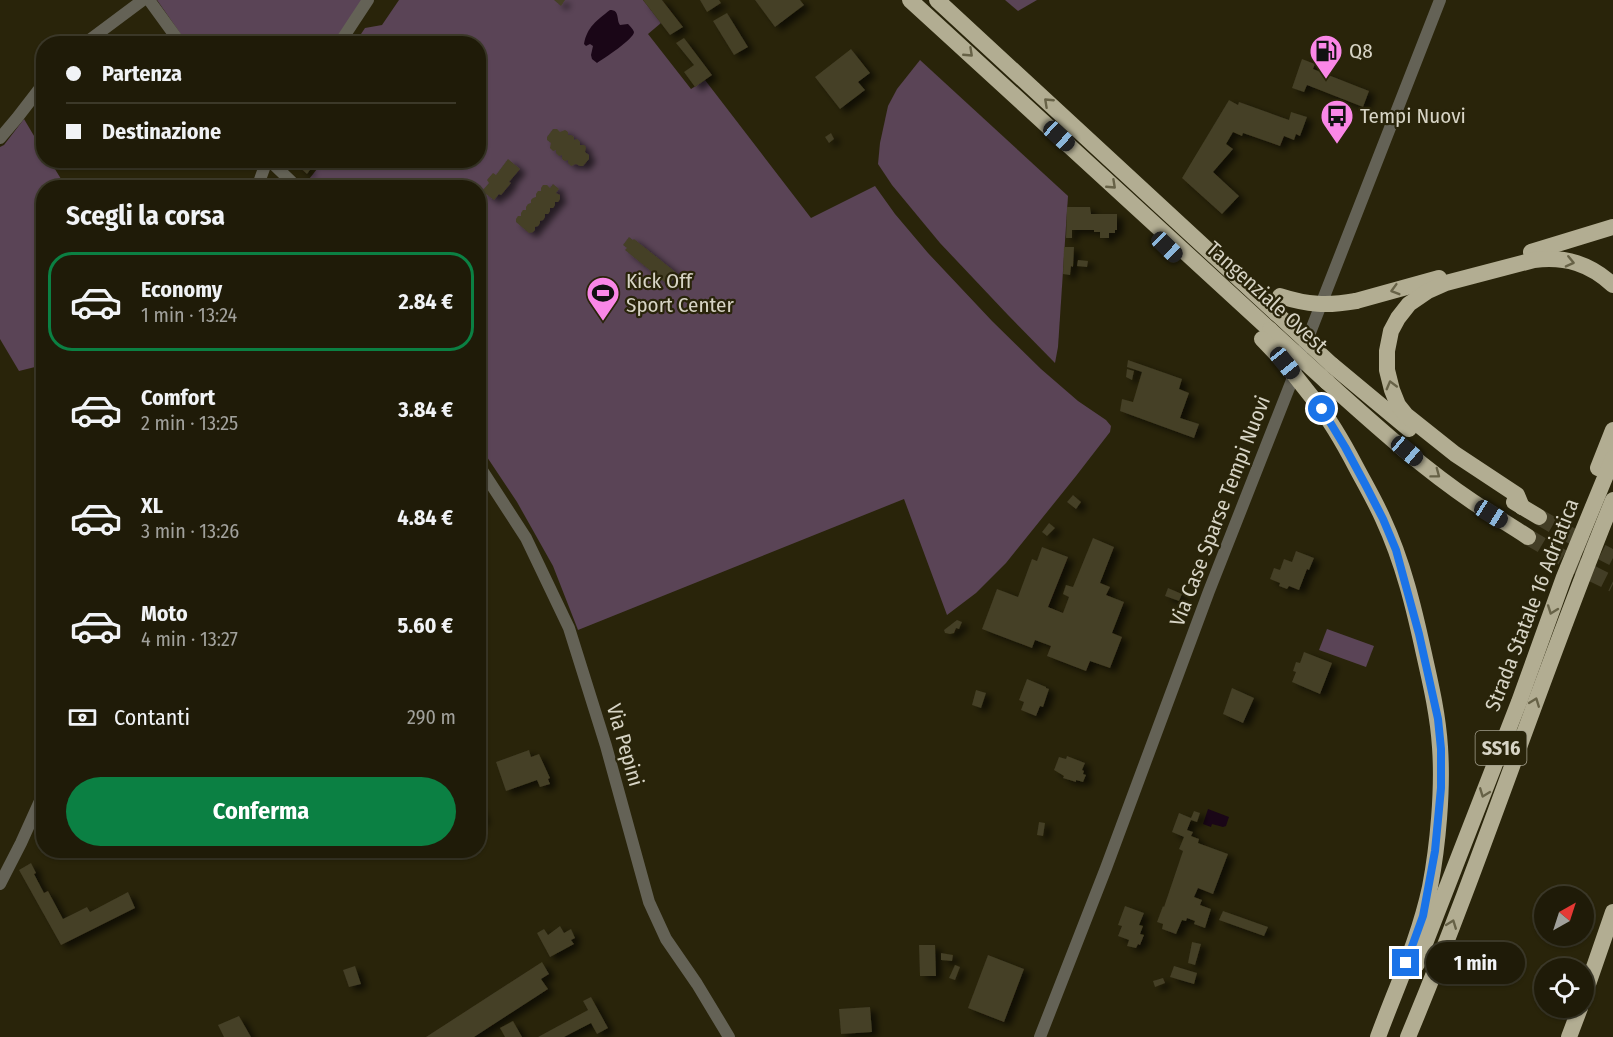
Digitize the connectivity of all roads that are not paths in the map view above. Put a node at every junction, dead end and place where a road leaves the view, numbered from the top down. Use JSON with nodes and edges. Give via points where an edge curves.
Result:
{"nodes":[{"id":1,"x":143,"y":0,"type":"edge"},
{"id":2,"x":149,"y":0,"type":"edge"},
{"id":3,"x":368,"y":0,"type":"edge"},
{"id":4,"x":897,"y":0,"type":"edge"},
{"id":5,"x":910,"y":0,"type":"edge"},
{"id":6,"x":937,"y":0,"type":"edge"},
{"id":7,"x":1440,"y":0,"type":"edge"},
{"id":8,"x":941,"y":28,"type":"junction"},
{"id":9,"x":95,"y":36,"type":"edge"},
{"id":10,"x":175,"y":36,"type":"edge"},
{"id":11,"x":344,"y":36,"type":"edge"},
{"id":12,"x":36,"y":93,"type":"edge"},
{"id":13,"x":0,"y":138,"type":"edge"},
{"id":14,"x":277,"y":168,"type":"edge"},
{"id":15,"x":1128,"y":176,"type":"junction"},
{"id":16,"x":289,"y":180,"type":"edge"},
{"id":17,"x":1613,"y":227,"type":"edge"},
{"id":18,"x":1613,"y":285,"type":"edge"},
{"id":19,"x":1266,"y":335,"type":"junction"},
{"id":20,"x":1330,"y":374,"type":"junction"},
{"id":21,"x":1613,"y":430,"type":"edge"},
{"id":22,"x":1613,"y":458,"type":"edge"},
{"id":23,"x":486,"y":476,"type":"edge"},
{"id":24,"x":1613,"y":500,"type":"edge"},
{"id":25,"x":1522,"y":507,"type":"junction"},
{"id":26,"x":1610,"y":512,"type":"edge"},
{"id":27,"x":1539,"y":517,"type":"tunnel mouth"},
{"id":28,"x":1528,"y":537,"type":"tunnel mouth"},
{"id":29,"x":1564,"y":577,"type":"junction"},
{"id":30,"x":36,"y":810,"type":"edge"},
{"id":31,"x":0,"y":884,"type":"edge"},
{"id":32,"x":1613,"y":912,"type":"edge"},
{"id":33,"x":1594,"y":967,"type":"edge"},
{"id":34,"x":1576,"y":1018,"type":"edge"},
{"id":35,"x":729,"y":1037,"type":"edge"},
{"id":36,"x":1040,"y":1037,"type":"edge"},
{"id":37,"x":1378,"y":1037,"type":"edge"},
{"id":38,"x":1389,"y":1037,"type":"edge"},
{"id":39,"x":1408,"y":1037,"type":"edge"},
{"id":40,"x":1569,"y":1037,"type":"edge"}],
"edges":[{"from":1,"to":9,"type":"street"},
{"from":2,"to":10,"type":"street"},
{"from":3,"to":11,"type":"street"},
{"from":4,"to":8,"type":"highway"},
{"from":5,"to":8,"type":"highway","name":"Tangenziale Ovest"},
{"from":15,"to":6,"type":"highway","name":"Tangenziale Ovest","one_way":true},
{"from":7,"to":36,"type":"street","name":"Via Case Sparse Tempi Nuovi"},
{"from":8,"to":19,"type":"highway","name":"Tangenziale Ovest","one_way":true,"via":[[1143,214]]},
{"from":12,"to":13,"type":"street"},
{"from":14,"to":16,"type":"street"},
{"from":17,"to":15,"type":"highway","one_way":true,"bridge":true,"via":[[1356,301],[1314,305],[1267,289],[1150,184]]},
{"from":15,"to":20,"type":"highway","name":"Tangenziale Ovest","bridge":true,"via":[[1276,313]]},
{"from":25,"to":18,"type":"highway","one_way":true,"via":[[1517,495],[1455,454],[1398,405],[1387,370],[1390,331],[1408,304],[1428,291],[1534,260],[1549,258],[1580,264],[1592,268]]},
{"from":19,"to":20,"type":"highway","name":"Tangenziale Ovest","bridge":true},
{"from":19,"to":37,"type":"highway","bridge":true,"via":[[1345,447],[1383,519],[1396,550],[1438,719],[1441,788],[1430,885],[1423,916]]},
{"from":20,"to":25,"type":"highway","name":"Tangenziale Ovest","via":[[1382,408],[1449,461]]},
{"from":20,"to":28,"type":"highway","name":"Tangenziale Ovest","one_way":true,"via":[[1373,423],[1424,466]]},
{"from":21,"to":29,"type":"highway","via":[[1570,543]]},
{"from":22,"to":29,"type":"highway","name":"Strada Statale 16 Adriatica","number":"SS16"},
{"from":23,"to":35,"type":"street","name":"Via Pepini","via":[[526,538],[569,628],[649,902],[666,939]]},
{"from":24,"to":26,"type":"highway","name":"Strada Statale 16 Adriatica","number":"SS16"},
{"from":25,"to":27,"type":"highway","name":"Tangenziale Ovest"},
{"from":39,"to":26,"type":"highway","name":"Strada Statale 16 Adriatica","number":"SS16","one_way":true},
{"from":29,"to":38,"type":"highway","name":"Strada Statale 16 Adriatica","number":"SS16","one_way":true},
{"from":30,"to":31,"type":"street"},
{"from":32,"to":33,"type":"highway"},
{"from":34,"to":40,"type":"highway"}]}
